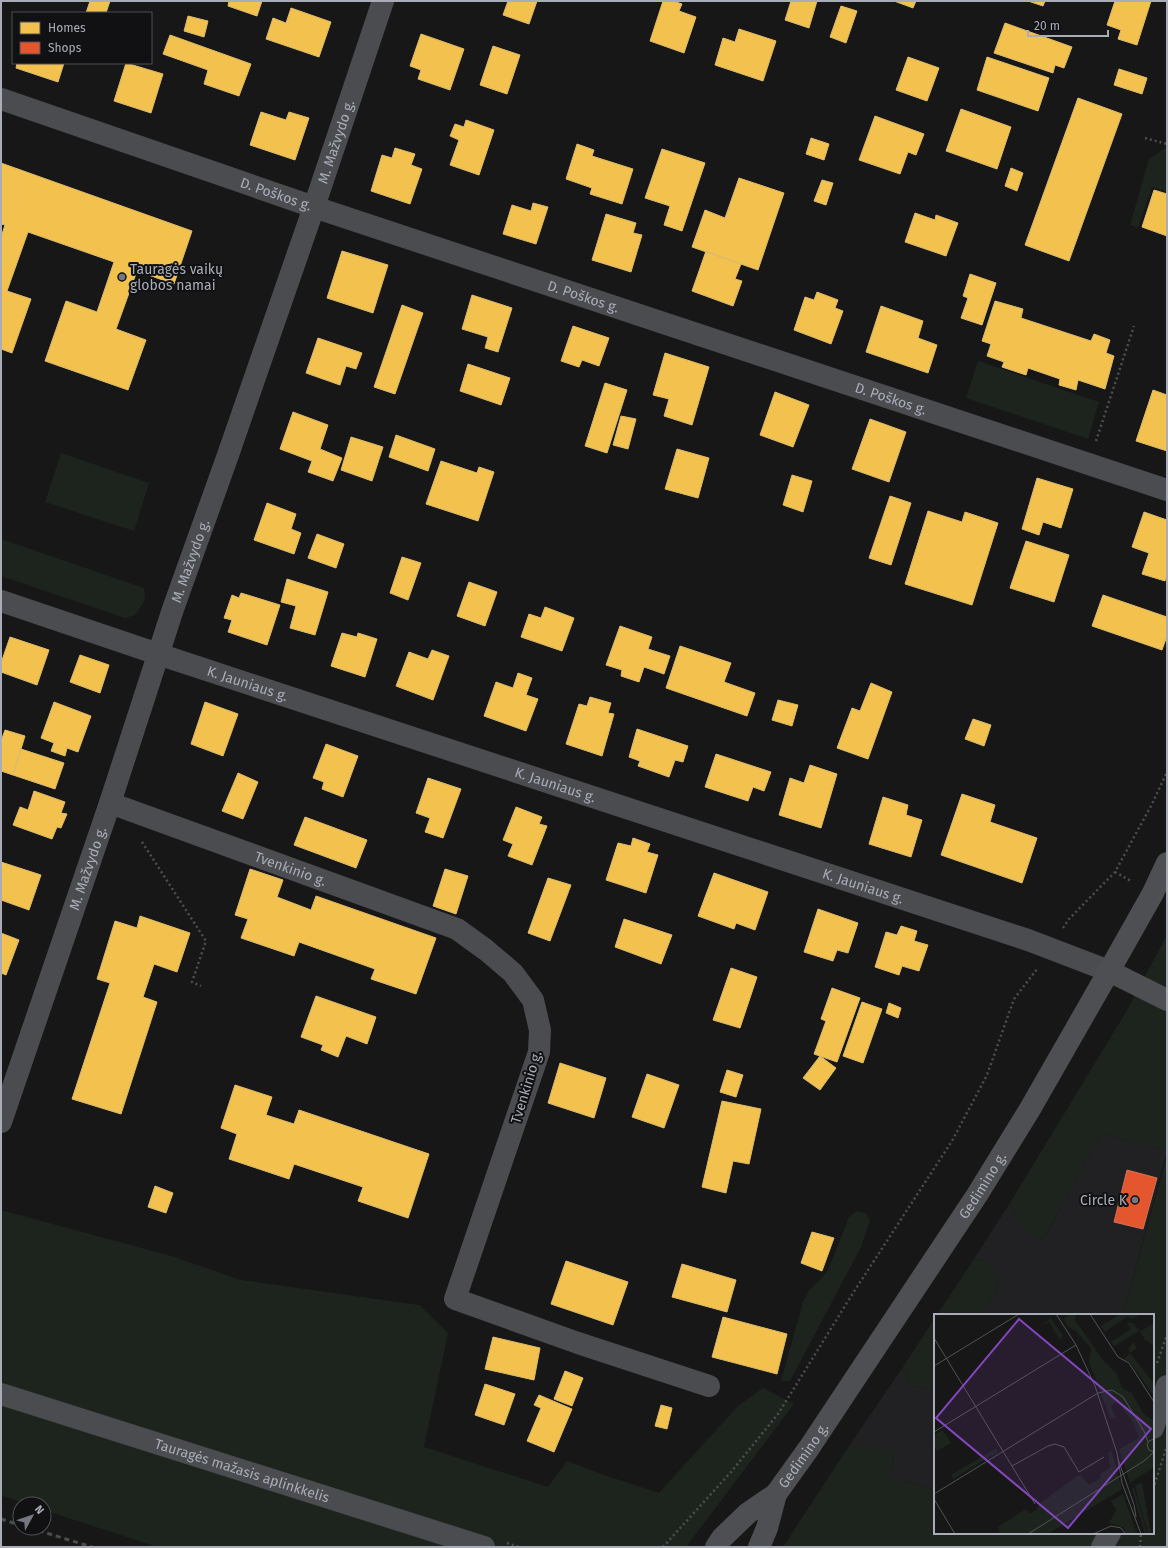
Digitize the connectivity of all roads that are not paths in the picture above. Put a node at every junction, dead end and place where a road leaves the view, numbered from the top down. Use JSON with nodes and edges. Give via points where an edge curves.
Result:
{"nodes":[{"id":1,"x":383,"y":1,"type":"edge"},
{"id":2,"x":1,"y":99,"type":"edge"},
{"id":3,"x":314,"y":207,"type":"junction"},
{"id":4,"x":1167,"y":490,"type":"edge"},
{"id":5,"x":1,"y":601,"type":"edge"},
{"id":6,"x":158,"y":654,"type":"junction"},
{"id":7,"x":110,"y":803,"type":"junction"},
{"id":8,"x":1167,"y":863,"type":"edge"},
{"id":9,"x":1110,"y":971,"type":"junction"},
{"id":10,"x":1167,"y":1000,"type":"edge"},
{"id":11,"x":1,"y":1122,"type":"edge"},
{"id":12,"x":709,"y":1386,"type":"dead end"},
{"id":13,"x":1167,"y":1386,"type":"edge"},
{"id":14,"x":1,"y":1394,"type":"edge"},
{"id":15,"x":1154,"y":1425,"type":"edge"},
{"id":16,"x":776,"y":1494,"type":"junction"},
{"id":17,"x":1109,"y":1534,"type":"edge"},
{"id":18,"x":1118,"y":1534,"type":"edge"},
{"id":19,"x":484,"y":1547,"type":"edge"},
{"id":20,"x":716,"y":1547,"type":"edge"},
{"id":21,"x":759,"y":1547,"type":"edge"},
{"id":22,"x":1102,"y":1547,"type":"edge"},
{"id":23,"x":1116,"y":1547,"type":"edge"}],
"edges":[{"from":1,"to":3,"type":"street","name":"M. Mažvydo g."},
{"from":2,"to":3,"type":"street","name":"D. Poškos g."},
{"from":3,"to":4,"type":"street","name":"D. Poškos g."},
{"from":3,"to":6,"type":"street","name":"M. Mažvydo g."},
{"from":5,"to":6,"type":"street","name":"K. Jauniaus g."},
{"from":6,"to":7,"type":"street","name":"M. Mažvydo g."},
{"from":6,"to":9,"type":"street","name":"K. Jauniaus g.","via":[[1049,947]]},
{"from":7,"to":11,"type":"street","name":"M. Mažvydo g."},
{"from":7,"to":12,"type":"street","name":"Tvenkinio g.","via":[[458,929],[512,973],[533,1000],[540,1030],[539,1052],[455,1299]]},
{"from":8,"to":9,"type":"main road","name":"Gedimino g."},
{"from":9,"to":10,"type":"main road"},
{"from":9,"to":16,"type":"main road","name":"Gedimino g.","via":[[977,1195]]},
{"from":13,"to":15,"type":"main road"},
{"from":14,"to":19,"type":"street","name":"Tauragės mažasis aplinkkelis"},
{"from":16,"to":20,"type":"main road","name":"Gedimino g.","via":[[748,1513]]},
{"from":16,"to":21,"type":"main road","name":"Gedimino g."},
{"from":17,"to":22,"type":"main road"},
{"from":18,"to":23,"type":"main road"}]}
